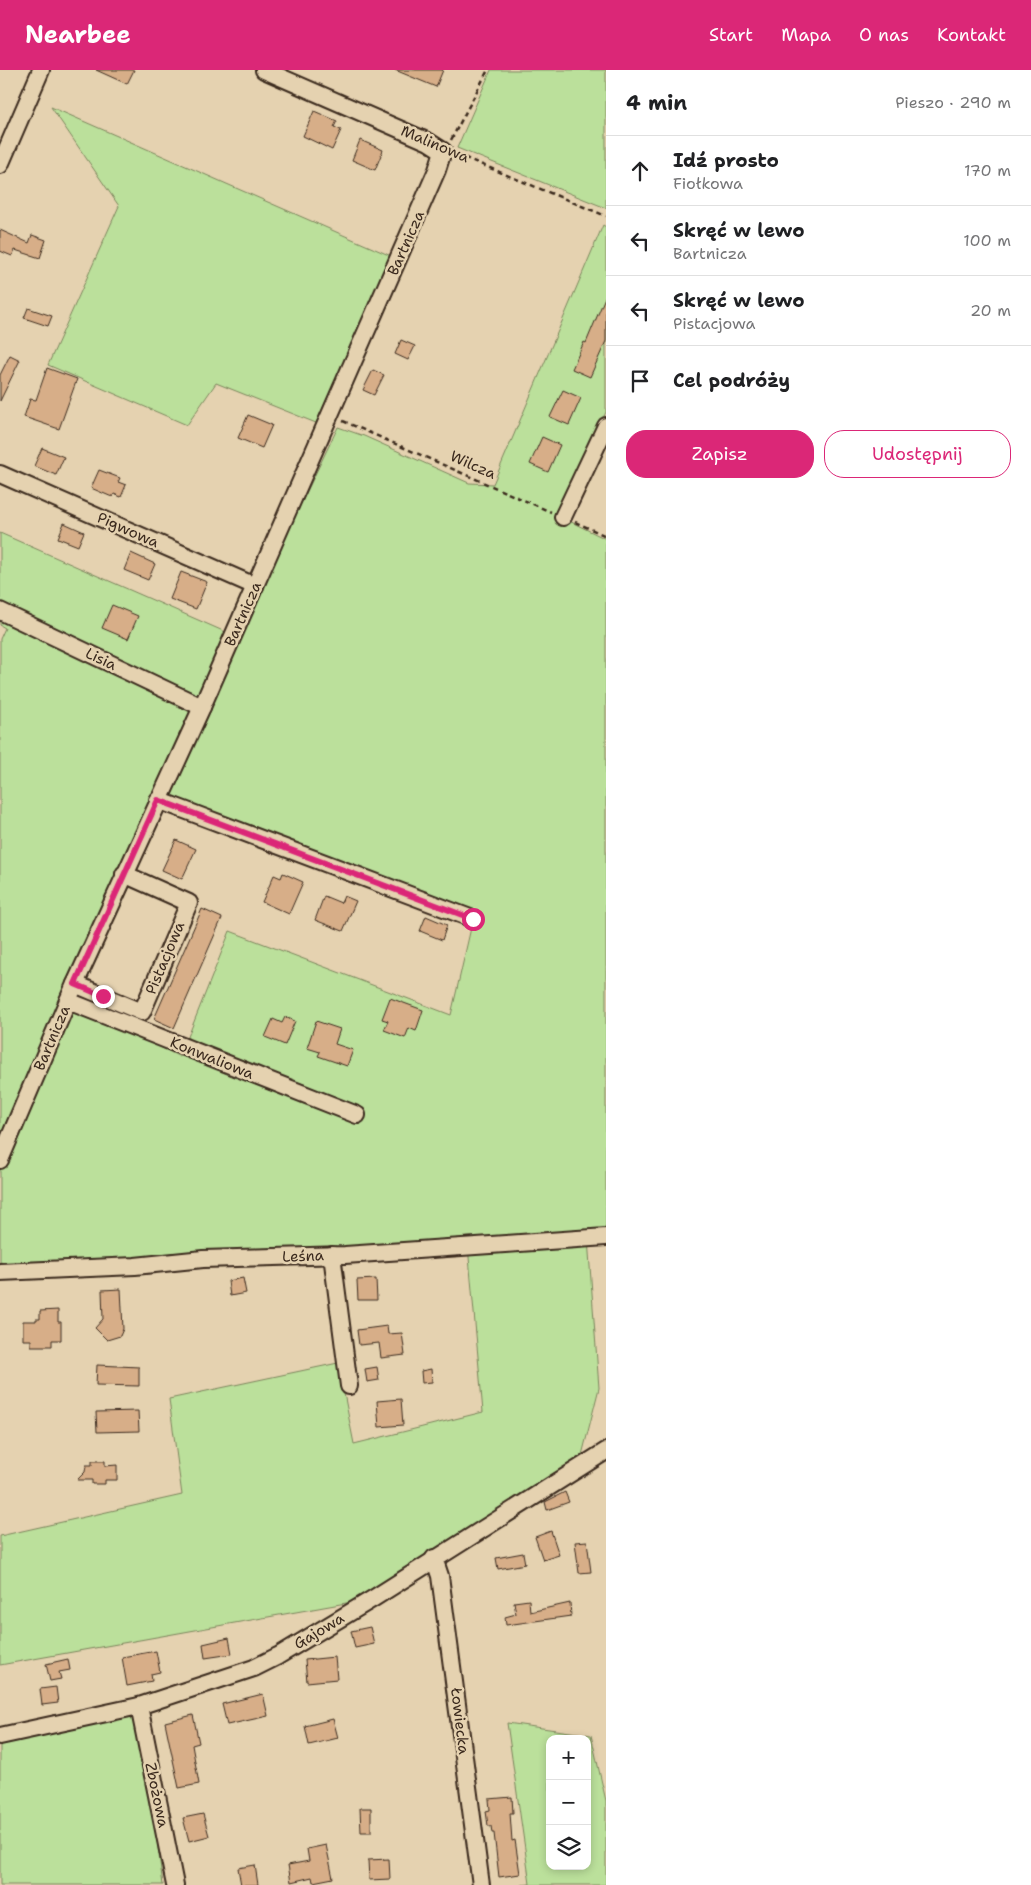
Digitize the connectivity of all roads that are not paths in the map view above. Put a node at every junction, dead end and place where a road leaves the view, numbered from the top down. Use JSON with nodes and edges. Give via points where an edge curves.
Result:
{"nodes":[{"id":1,"x":41,"y":70,"type":"edge"},
{"id":2,"x":264,"y":70,"type":"edge"},
{"id":3,"x":442,"y":151,"type":"joint"},
{"id":4,"x":0,"y":165,"type":"edge"},
{"id":5,"x":606,"y":426,"type":"edge"},
{"id":6,"x":0,"y":474,"type":"edge"},
{"id":7,"x":563,"y":517,"type":"road end"},
{"id":8,"x":255,"y":586,"type":"junction"},
{"id":9,"x":0,"y":611,"type":"edge"},
{"id":10,"x":202,"y":707,"type":"junction"},
{"id":11,"x":158,"y":800,"type":"junction"},
{"id":12,"x":124,"y":874,"type":"junction"},
{"id":13,"x":473,"y":919,"type":"dead end"},
{"id":14,"x":75,"y":984,"type":"junction"},
{"id":15,"x":68,"y":1001,"type":"junction"},
{"id":16,"x":357,"y":1115,"type":"dead end"},
{"id":17,"x":0,"y":1160,"type":"edge"},
{"id":18,"x":606,"y":1237,"type":"edge"},
{"id":19,"x":332,"y":1255,"type":"junction"},
{"id":20,"x":0,"y":1272,"type":"edge"},
{"id":21,"x":349,"y":1386,"type":"dead end"},
{"id":22,"x":606,"y":1451,"type":"edge"},
{"id":23,"x":434,"y":1558,"type":"junction"},
{"id":24,"x":139,"y":1706,"type":"junction"},
{"id":25,"x":0,"y":1736,"type":"edge"},
{"id":26,"x":175,"y":1885,"type":"edge"},
{"id":27,"x":481,"y":1885,"type":"edge"}],
"edges":[{"from":1,"to":4,"type":"street"},
{"from":2,"to":3,"type":"street","name":"Malinowa","via":[[429,142]]},
{"from":3,"to":8,"type":"street","name":"Bartnicza","via":[[433,180]]},
{"from":5,"to":7,"type":"street"},
{"from":6,"to":8,"type":"street","name":"Pigwowa"},
{"from":8,"to":10,"type":"street","name":"Bartnicza"},
{"from":9,"to":10,"type":"street","name":"Lisia"},
{"from":10,"to":11,"type":"street","name":"Bartnicza"},
{"from":11,"to":12,"type":"street","name":"Bartnicza"},
{"from":11,"to":13,"type":"street"},
{"from":12,"to":14,"type":"street","name":"Bartnicza"},
{"from":12,"to":14,"type":"street","name":"Pistacjowa","via":[[189,903],[142,1012]]},
{"from":14,"to":15,"type":"street","name":"Bartnicza"},
{"from":15,"to":16,"type":"street","name":"Konwaliowa"},
{"from":15,"to":17,"type":"street","name":"Bartnicza"},
{"from":18,"to":19,"type":"street","name":"Leśna"},
{"from":19,"to":20,"type":"street","name":"Leśna","via":[[203,1259],[135,1266]]},
{"from":19,"to":21,"type":"street"},
{"from":22,"to":23,"type":"street","name":"Gajowa"},
{"from":23,"to":24,"type":"street","name":"Gajowa","via":[[278,1656],[254,1668]]},
{"from":23,"to":27,"type":"street","name":"Łowiecka","via":[[440,1576]]},
{"from":24,"to":25,"type":"street","name":"Gajowa"},
{"from":24,"to":26,"type":"street","name":"Zbożowa"}]}
